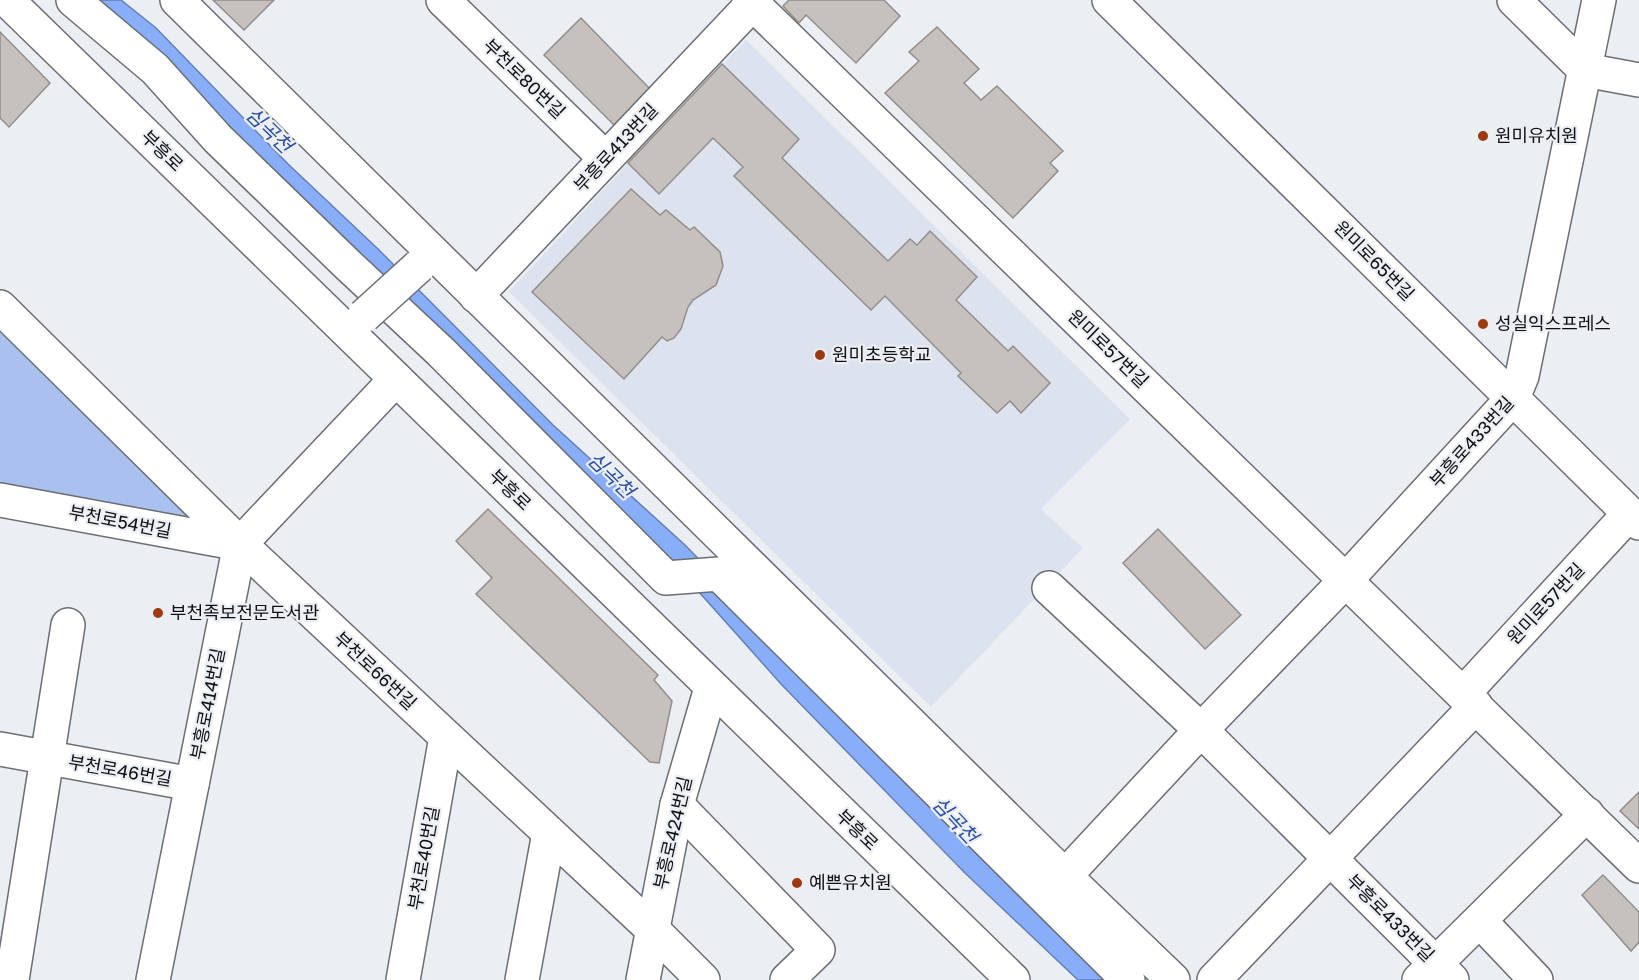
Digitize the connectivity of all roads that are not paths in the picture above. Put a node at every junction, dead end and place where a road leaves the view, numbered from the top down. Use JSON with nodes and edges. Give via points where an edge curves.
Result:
{"nodes":[{"id":1,"x":7,"y":0,"type":"edge"},
{"id":2,"x":73,"y":0,"type":"edge"},
{"id":3,"x":177,"y":0,"type":"edge"},
{"id":4,"x":443,"y":0,"type":"edge"},
{"id":5,"x":1109,"y":0,"type":"edge"},
{"id":6,"x":1514,"y":0,"type":"edge"},
{"id":7,"x":1599,"y":0,"type":"edge"},
{"id":8,"x":753,"y":1,"type":"edge"},
{"id":9,"x":1585,"y":70,"type":"junction"},
{"id":10,"x":1639,"y":80,"type":"edge"},
{"id":11,"x":605,"y":158,"type":"junction"},
{"id":12,"x":426,"y":260,"type":"junction"},
{"id":13,"x":476,"y":296,"type":"junction"},
{"id":14,"x":0,"y":307,"type":"edge"},
{"id":15,"x":356,"y":324,"type":"junction"},
{"id":16,"x":396,"y":379,"type":"junction"},
{"id":17,"x":1513,"y":398,"type":"junction"},
{"id":18,"x":0,"y":500,"type":"edge"},
{"id":19,"x":1634,"y":518,"type":"edge"},
{"id":20,"x":240,"y":544,"type":"junction"},
{"id":21,"x":1346,"y":580,"type":"junction"},
{"id":22,"x":1049,"y":588,"type":"dead end"},
{"id":23,"x":68,"y":625,"type":"dead end"},
{"id":24,"x":711,"y":688,"type":"junction"},
{"id":25,"x":1469,"y":700,"type":"junction"},
{"id":26,"x":1201,"y":730,"type":"junction"},
{"id":27,"x":446,"y":737,"type":"junction"},
{"id":28,"x":0,"y":749,"type":"edge"},
{"id":29,"x":48,"y":758,"type":"junction"},
{"id":30,"x":192,"y":784,"type":"junction"},
{"id":31,"x":677,"y":805,"type":"junction"},
{"id":32,"x":1587,"y":814,"type":"junction"},
{"id":33,"x":549,"y":833,"type":"junction"},
{"id":34,"x":1330,"y":859,"type":"junction"},
{"id":35,"x":1639,"y":866,"type":"edge"},
{"id":36,"x":1065,"y":876,"type":"junction"},
{"id":37,"x":1480,"y":921,"type":"junction"},
{"id":38,"x":652,"y":929,"type":"junction"},
{"id":39,"x":1436,"y":975,"type":"edge"},
{"id":40,"x":12,"y":980,"type":"edge"},
{"id":41,"x":153,"y":980,"type":"edge"},
{"id":42,"x":403,"y":980,"type":"edge"},
{"id":43,"x":522,"y":980,"type":"edge"},
{"id":44,"x":643,"y":980,"type":"edge"},
{"id":45,"x":703,"y":980,"type":"edge"},
{"id":46,"x":786,"y":980,"type":"edge"},
{"id":47,"x":1013,"y":980,"type":"edge"},
{"id":48,"x":1128,"y":980,"type":"edge"},
{"id":49,"x":1173,"y":980,"type":"edge"},
{"id":50,"x":1214,"y":980,"type":"edge"},
{"id":51,"x":1536,"y":980,"type":"edge"}],
"edges":[{"from":1,"to":15,"type":"street","name":"부흥로"},
{"from":2,"to":48,"type":"street","via":[[155,69],[218,139],[441,352],[666,578],[719,574]]},
{"from":3,"to":12,"type":"street"},
{"from":4,"to":11,"type":"street","name":"부천로80번길"},
{"from":5,"to":17,"type":"street","name":"원미로65번길"},
{"from":6,"to":9,"type":"street"},
{"from":7,"to":9,"type":"street","name":"부흥로433번길"},
{"from":8,"to":11,"type":"street","name":"부흥로413번길"},
{"from":8,"to":21,"type":"street","name":"원미로57번길"},
{"from":9,"to":10,"type":"street"},
{"from":9,"to":17,"type":"street","name":"부흥로433번길","via":[[1522,376]]},
{"from":11,"to":13,"type":"street","name":"부흥로413번길"},
{"from":12,"to":13,"type":"street"},
{"from":12,"to":15,"type":"street","bridge":true},
{"from":13,"to":36,"type":"street"},
{"from":14,"to":20,"type":"street","name":"부천로66번길"},
{"from":15,"to":16,"type":"street","name":"부흥로"},
{"from":16,"to":20,"type":"street"},
{"from":16,"to":24,"type":"street","name":"부흥로"},
{"from":17,"to":19,"type":"street","name":"원미로65번길"},
{"from":17,"to":21,"type":"street","name":"부흥로433번길"},
{"from":18,"to":20,"type":"street","name":"부천로54번길"},
{"from":19,"to":25,"type":"street","name":"원미로57번길"},
{"from":20,"to":27,"type":"street","name":"부천로66번길"},
{"from":20,"to":30,"type":"street","name":"부흥로414번길"},
{"from":21,"to":25,"type":"street","name":"원미로57번길"},
{"from":21,"to":26,"type":"street","name":"부흥로433번길"},
{"from":22,"to":26,"type":"street","name":"부흥로433번길"},
{"from":23,"to":29,"type":"street","name":"부천로46번길"},
{"from":24,"to":31,"type":"street","name":"부흥로424번길"},
{"from":24,"to":47,"type":"street","name":"부흥로"},
{"from":25,"to":32,"type":"street","name":"원미로57번길"},
{"from":25,"to":34,"type":"street","name":"원미로57번길"},
{"from":26,"to":34,"type":"street","name":"부흥로433번길"},
{"from":26,"to":36,"type":"street","name":"부흥로433번길"},
{"from":27,"to":33,"type":"street","name":"부천로66번길"},
{"from":27,"to":42,"type":"street","name":"부천로40번길"},
{"from":28,"to":29,"type":"street","name":"부천로46번길"},
{"from":29,"to":30,"type":"street","name":"부천로46번길"},
{"from":29,"to":40,"type":"street"},
{"from":30,"to":41,"type":"street","name":"부흥로414번길"},
{"from":31,"to":38,"type":"street","name":"부흥로424번길"},
{"from":31,"to":46,"type":"street","via":[[818,950]]},
{"from":32,"to":35,"type":"street","name":"원미로57번길"},
{"from":32,"to":37,"type":"street"},
{"from":33,"to":38,"type":"street","name":"부천로66번길"},
{"from":33,"to":43,"type":"street"},
{"from":34,"to":39,"type":"street","name":"부흥로433번길"},
{"from":34,"to":50,"type":"street"},
{"from":36,"to":49,"type":"street"},
{"from":37,"to":39,"type":"street"},
{"from":37,"to":51,"type":"street"},
{"from":38,"to":44,"type":"street","name":"부흥로424번길"},
{"from":38,"to":45,"type":"street","name":"부천로66번길"}]}
